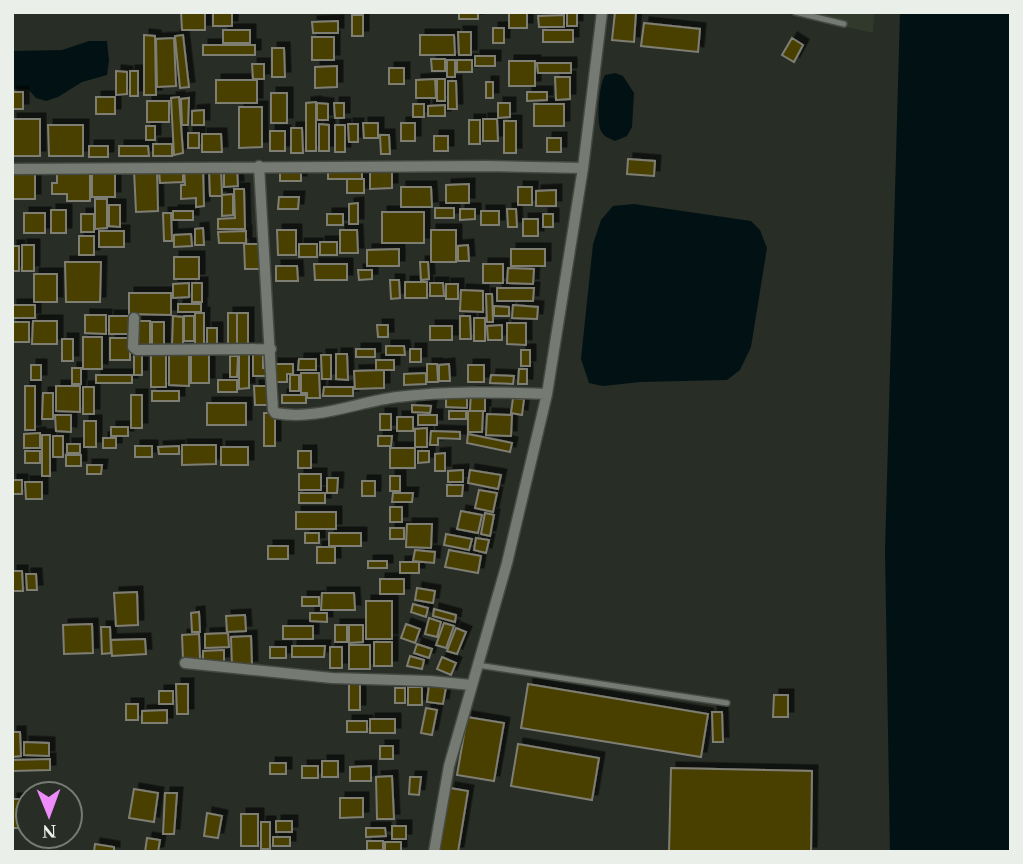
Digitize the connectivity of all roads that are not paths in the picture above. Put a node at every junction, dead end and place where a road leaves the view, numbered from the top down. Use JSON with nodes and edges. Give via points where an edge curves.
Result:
{"nodes":[{"id":1,"x":601,"y":12,"type":"edge"},
{"id":2,"x":795,"y":12,"type":"edge"},
{"id":3,"x":844,"y":23,"type":"dead end"},
{"id":4,"x":259,"y":166,"type":"junction"},
{"id":5,"x":583,"y":167,"type":"junction"},
{"id":6,"x":12,"y":169,"type":"edge"},
{"id":7,"x":134,"y":318,"type":"dead end"},
{"id":8,"x":271,"y":349,"type":"junction"},
{"id":9,"x":547,"y":394,"type":"junction"},
{"id":10,"x":185,"y":663,"type":"dead end"},
{"id":11,"x":478,"y":665,"type":"junction"},
{"id":12,"x":471,"y":685,"type":"junction"},
{"id":13,"x":727,"y":703,"type":"dead end"},
{"id":14,"x":434,"y":852,"type":"edge"}],
"edges":[{"from":1,"to":5,"type":"street"},
{"from":2,"to":3,"type":"lane"},
{"from":4,"to":5,"type":"street"},
{"from":4,"to":6,"type":"street"},
{"from":4,"to":8,"type":"street"},
{"from":5,"to":9,"type":"street"},
{"from":7,"to":8,"type":"street","via":[[136,350]]},
{"from":8,"to":9,"type":"street","via":[[273,410],[279,414],[346,410],[368,402],[445,393]]},
{"from":9,"to":11,"type":"street"},
{"from":10,"to":12,"type":"street","via":[[332,678]]},
{"from":11,"to":12,"type":"street"},
{"from":11,"to":13,"type":"lane"},
{"from":12,"to":14,"type":"street","via":[[449,766]]}]}
